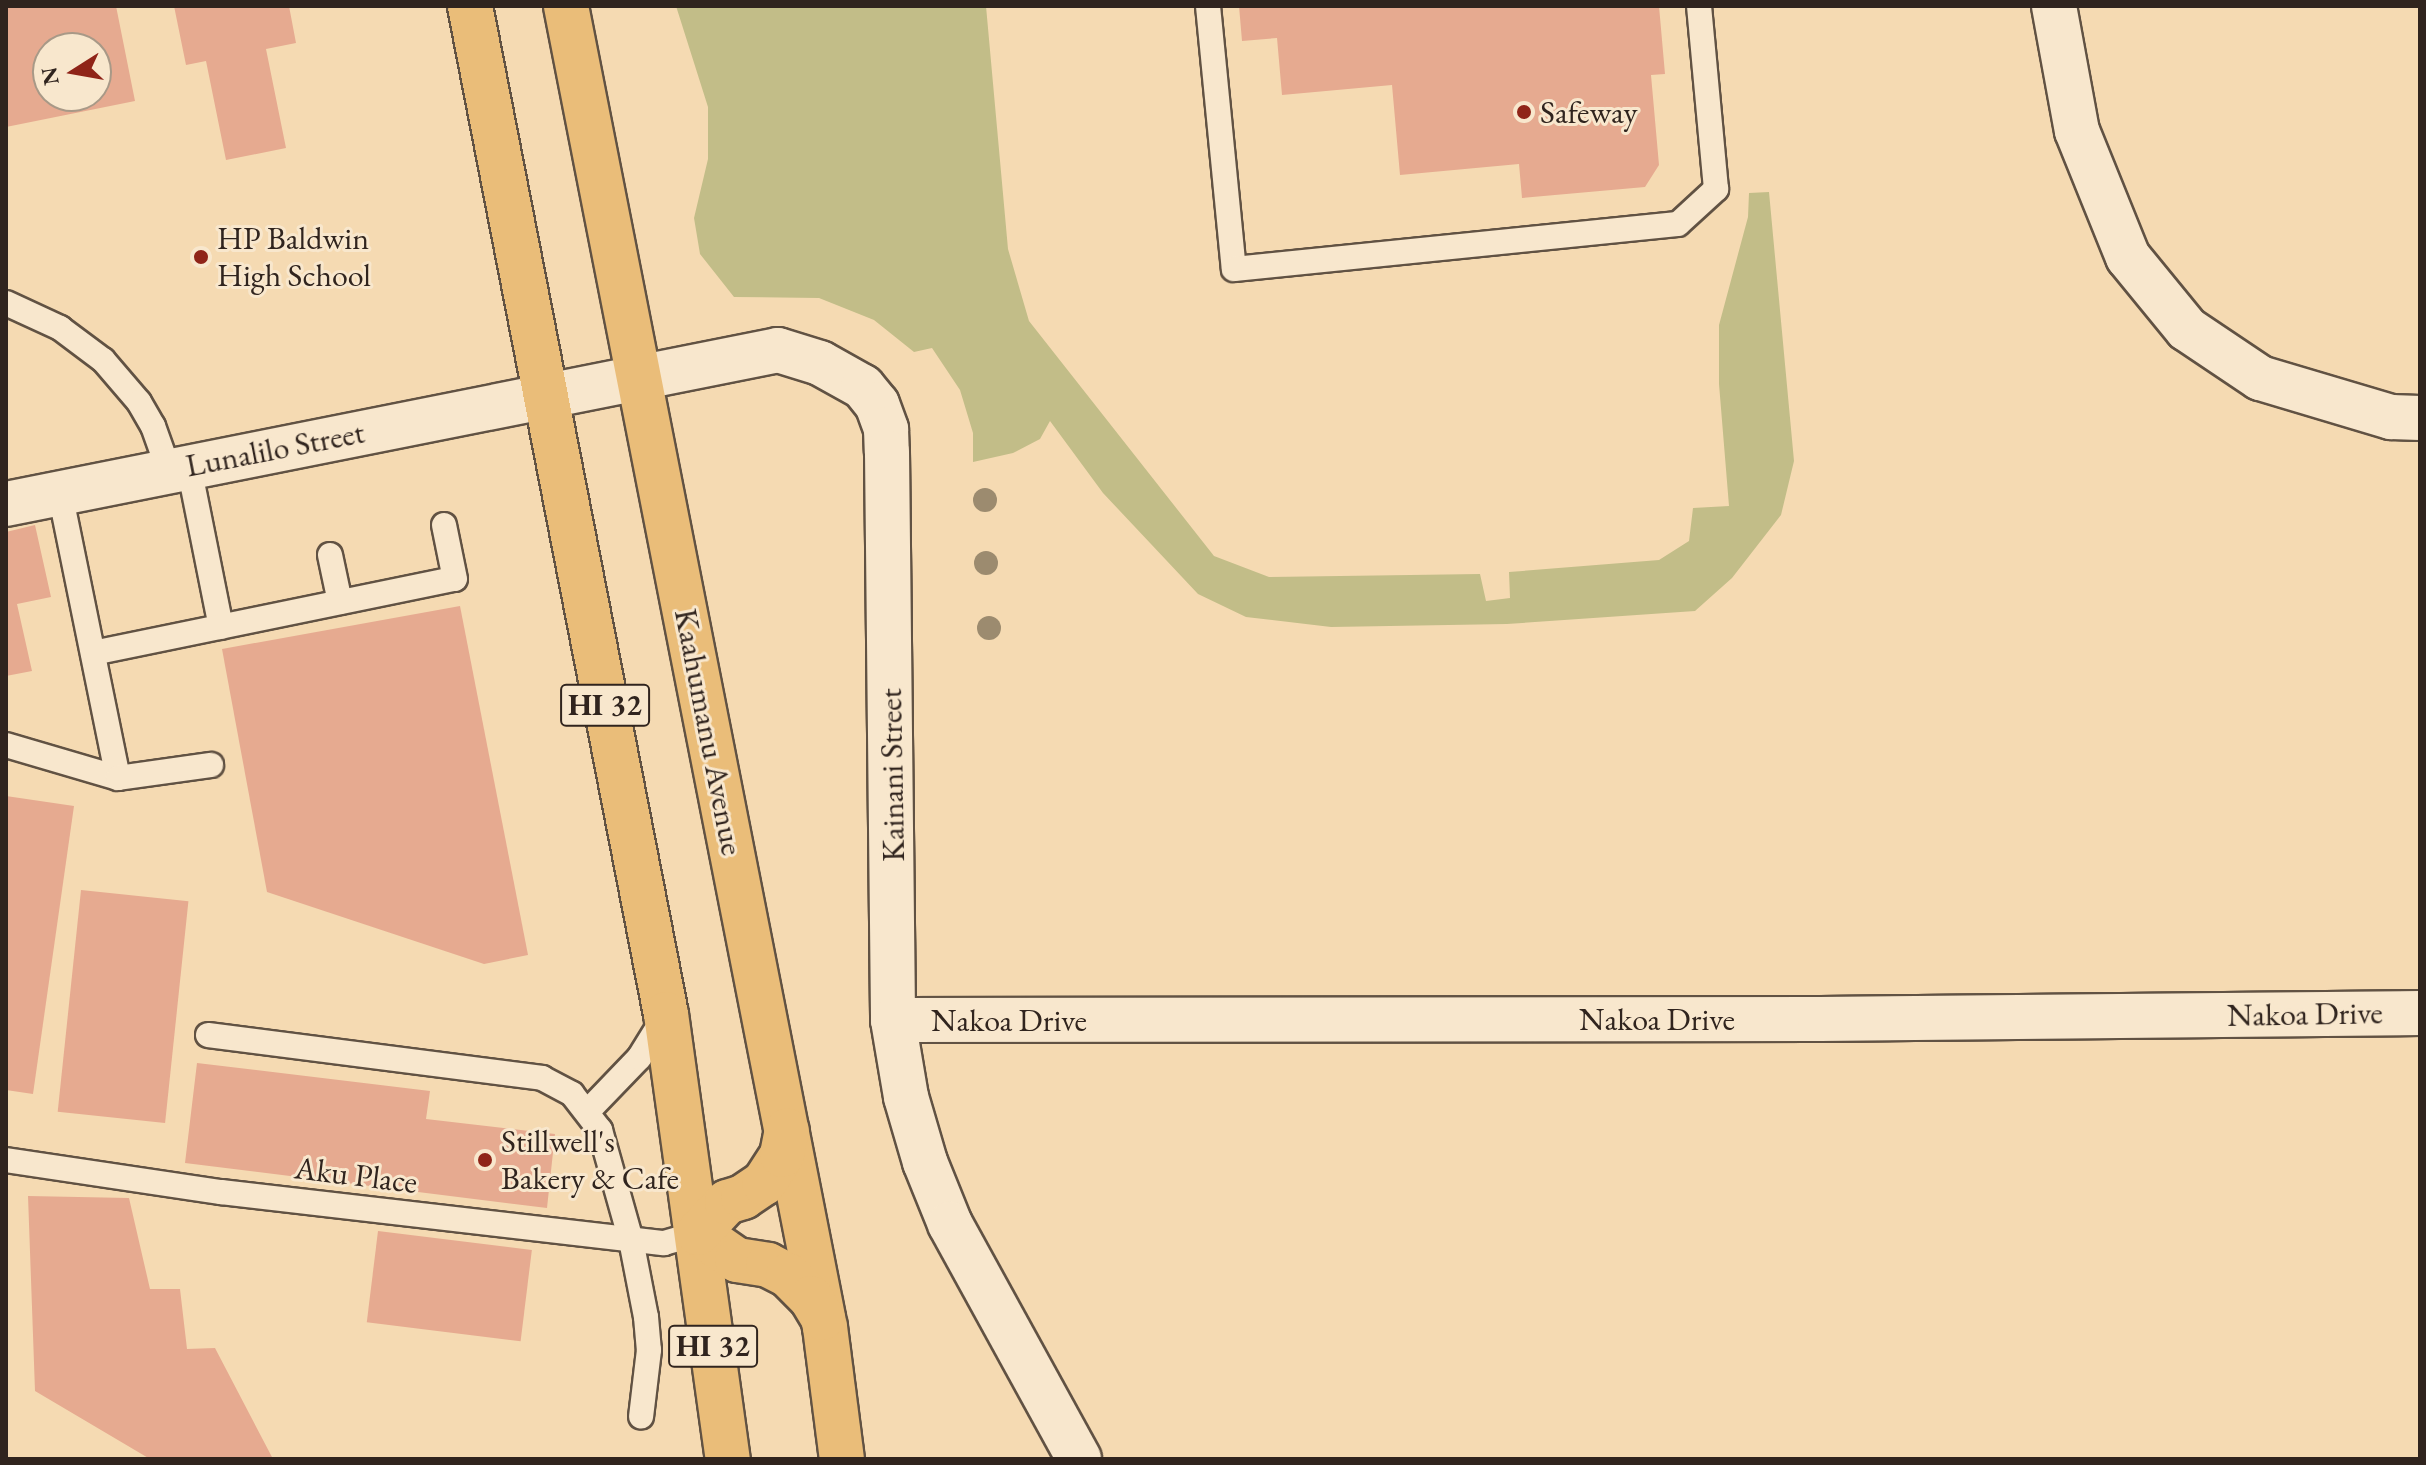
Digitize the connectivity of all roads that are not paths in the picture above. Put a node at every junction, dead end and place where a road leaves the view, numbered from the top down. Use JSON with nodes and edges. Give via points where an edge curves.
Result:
{"nodes":[{"id":1,"x":470,"y":6,"type":"edge"},
{"id":2,"x":566,"y":6,"type":"edge"},
{"id":3,"x":1208,"y":6,"type":"edge"},
{"id":4,"x":1699,"y":6,"type":"edge"},
{"id":5,"x":2054,"y":6,"type":"edge"},
{"id":6,"x":6,"y":303,"type":"edge"},
{"id":7,"x":638,"y":376,"type":"junction"},
{"id":8,"x":545,"y":395,"type":"junction"},
{"id":9,"x":2420,"y":418,"type":"edge"},
{"id":10,"x":179,"y":469,"type":"junction"},
{"id":11,"x":60,"y":493,"type":"junction"},
{"id":12,"x":6,"y":504,"type":"edge"},
{"id":13,"x":444,"y":525,"type":"dead end"},
{"id":14,"x":330,"y":555,"type":"dead end"},
{"id":15,"x":340,"y":602,"type":"junction"},
{"id":16,"x":221,"y":627,"type":"junction"},
{"id":17,"x":93,"y":653,"type":"junction"},
{"id":18,"x":6,"y":745,"type":"edge"},
{"id":19,"x":211,"y":765,"type":"dead end"},
{"id":20,"x":118,"y":778,"type":"junction"},
{"id":21,"x":2420,"y":1013,"type":"edge"},
{"id":22,"x":666,"y":1014,"type":"junction"},
{"id":23,"x":893,"y":1020,"type":"junction"},
{"id":24,"x":208,"y":1035,"type":"dead end"},
{"id":25,"x":588,"y":1111,"type":"junction"},
{"id":26,"x":787,"y":1130,"type":"junction"},
{"id":27,"x":6,"y":1160,"type":"edge"},
{"id":28,"x":698,"y":1233,"type":"junction"},
{"id":29,"x":631,"y":1240,"type":"junction"},
{"id":30,"x":825,"y":1327,"type":"junction"},
{"id":31,"x":641,"y":1417,"type":"dead end"},
{"id":32,"x":728,"y":1459,"type":"edge"},
{"id":33,"x":842,"y":1459,"type":"edge"},
{"id":34,"x":1079,"y":1459,"type":"edge"}],
"edges":[{"from":1,"to":8,"type":"main road","number":"HI 32"},
{"from":2,"to":7,"type":"main road","name":"Kaahumanu Avenue","number":"HI 32"},
{"from":3,"to":4,"type":"lane","via":[[1234,269],[1678,224],[1716,189]]},
{"from":5,"to":9,"type":"street","via":[[2077,131],[2128,257],[2187,329],[2260,378],[2391,417]]},
{"from":6,"to":10,"type":"lane","via":[[60,328],[103,360],[139,402]]},
{"from":7,"to":8,"type":"street","name":"Kainani Street"},
{"from":7,"to":23,"type":"street","name":"Kainani Street","via":[[778,350],[843,374],[877,404],[886,429],[888,480]]},
{"from":7,"to":26,"type":"main road","name":"Kaahumanu Avenue","number":"HI 32"},
{"from":8,"to":10,"type":"street","name":"Lunalilo Street"},
{"from":8,"to":22,"type":"main road","number":"HI 32"},
{"from":10,"to":11,"type":"street","name":"Lunalilo Street"},
{"from":10,"to":16,"type":"lane"},
{"from":11,"to":12,"type":"street","name":"Lunalilo Street"},
{"from":11,"to":17,"type":"lane"},
{"from":13,"to":15,"type":"lane","via":[[455,579]]},
{"from":14,"to":15,"type":"lane"},
{"from":15,"to":16,"type":"lane"},
{"from":16,"to":17,"type":"lane"},
{"from":17,"to":20,"type":"lane"},
{"from":18,"to":20,"type":"lane"},
{"from":19,"to":20,"type":"lane"},
{"from":21,"to":23,"type":"street","name":"Nakoa Drive"},
{"from":22,"to":25,"type":"lane","via":[[639,1058]]},
{"from":22,"to":28,"type":"main road","number":"HI 32"},
{"from":23,"to":34,"type":"street","name":"Kainani Street","via":[[910,1110],[950,1224]]},
{"from":24,"to":25,"type":"lane","via":[[542,1078],[572,1094]]},
{"from":25,"to":29,"type":"lane","via":[[604,1140]]},
{"from":26,"to":28,"type":"main road","via":[[782,1155],[764,1183],[727,1202]]},
{"from":26,"to":30,"type":"main road","name":"Kaahumanu Avenue","number":"HI 32"},
{"from":27,"to":29,"type":"lane","name":"Aku Place","via":[[221,1192]]},
{"from":28,"to":29,"type":"lane","name":"Aku Place","via":[[664,1243]]},
{"from":28,"to":30,"type":"main road","via":[[737,1260],[768,1265],[797,1281],[817,1306]]},
{"from":28,"to":32,"type":"main road","number":"HI 32"},
{"from":29,"to":31,"type":"lane","via":[[649,1350]]},
{"from":30,"to":33,"type":"main road","name":"Kaahumanu Avenue","number":"HI 32"}]}
